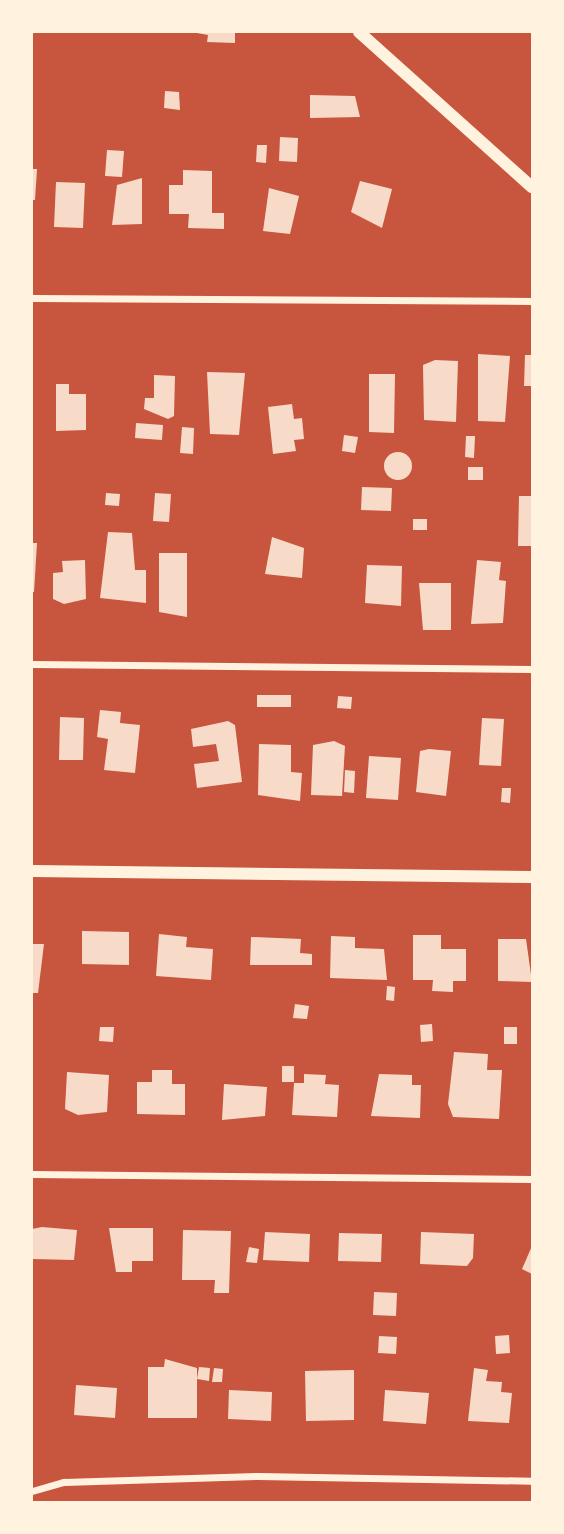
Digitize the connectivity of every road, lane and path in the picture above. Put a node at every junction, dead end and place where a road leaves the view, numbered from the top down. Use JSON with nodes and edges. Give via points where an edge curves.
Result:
{"nodes":[{"id":1,"x":359,"y":32,"type":"edge"},
{"id":2,"x":533,"y":187,"type":"edge"},
{"id":3,"x":32,"y":298,"type":"edge"},
{"id":4,"x":533,"y":302,"type":"edge"},
{"id":5,"x":32,"y":664,"type":"edge"},
{"id":6,"x":533,"y":669,"type":"edge"},
{"id":7,"x":32,"y":871,"type":"edge"},
{"id":8,"x":533,"y":877,"type":"edge"},
{"id":9,"x":32,"y":1174,"type":"edge"},
{"id":10,"x":533,"y":1180,"type":"edge"},
{"id":11,"x":533,"y":1481,"type":"edge"},
{"id":12,"x":32,"y":1491,"type":"edge"}],
"edges":[{"from":1,"to":2,"type":"street"},
{"from":3,"to":4,"type":"street"},
{"from":5,"to":6,"type":"street"},
{"from":7,"to":8,"type":"street"},
{"from":9,"to":10,"type":"street"},
{"from":11,"to":12,"type":"street","via":[[258,1476],[64,1482]]}]}
